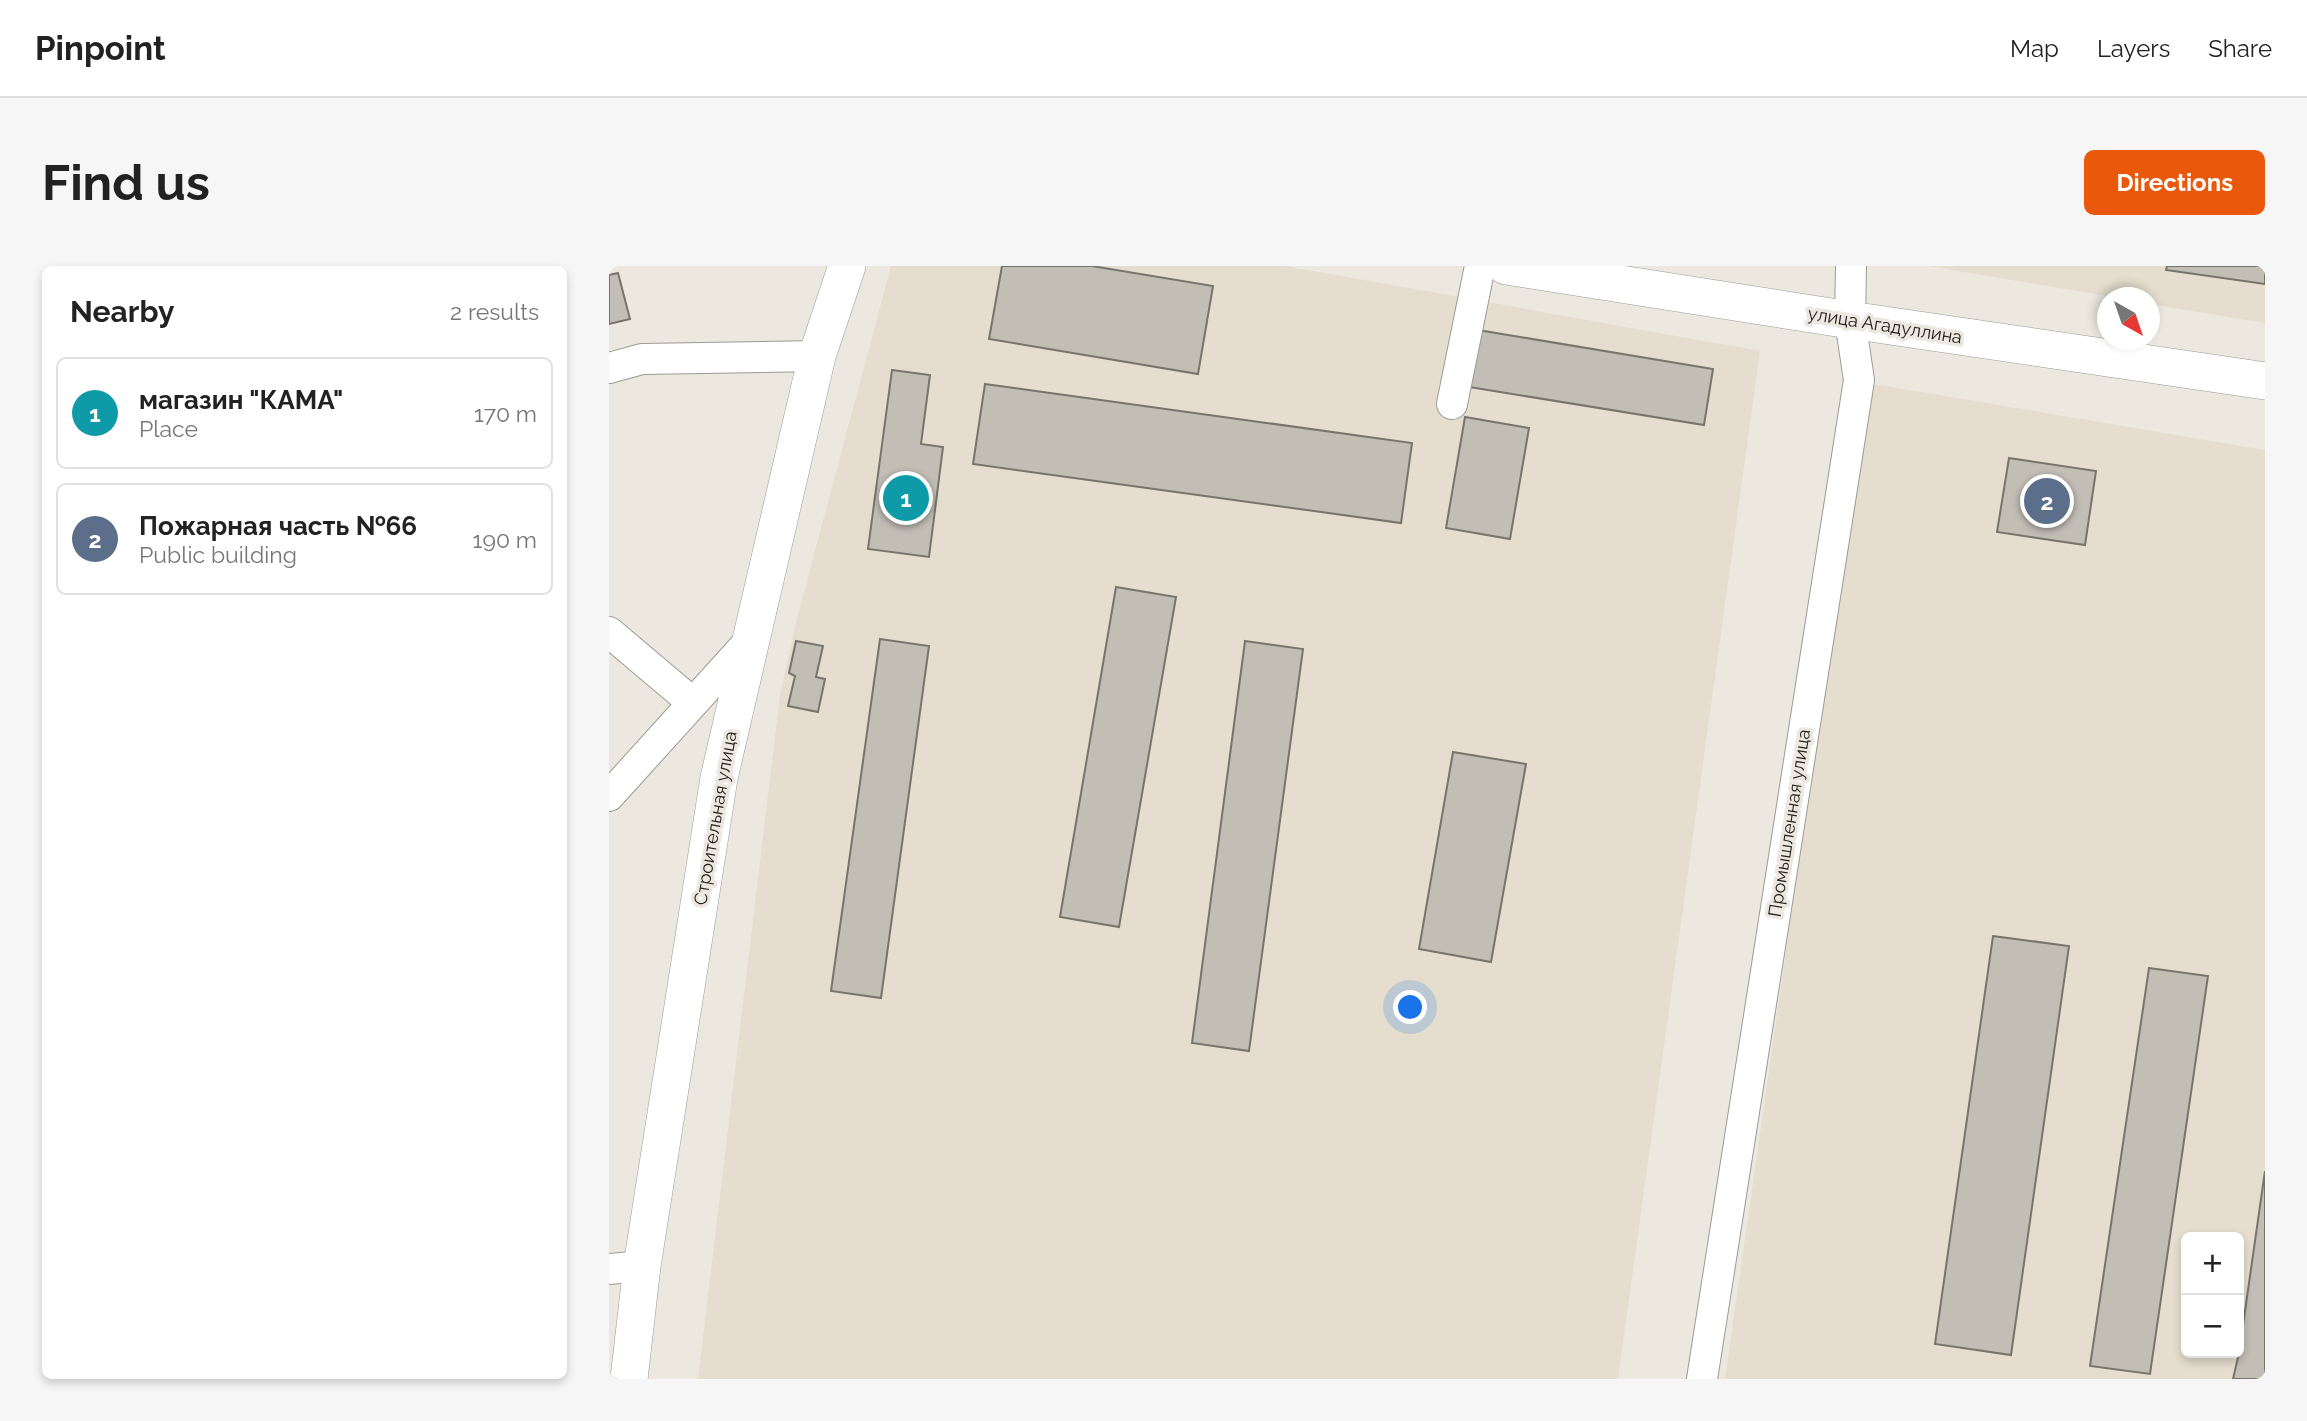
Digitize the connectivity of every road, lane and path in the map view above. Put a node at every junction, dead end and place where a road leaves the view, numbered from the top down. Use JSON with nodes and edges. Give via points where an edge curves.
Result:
{"nodes":[{"id":1,"x":847,"y":266,"type":"edge"},
{"id":2,"x":1480,"y":266,"type":"edge"},
{"id":3,"x":1506,"y":266,"type":"edge"},
{"id":4,"x":1851,"y":266,"type":"edge"},
{"id":5,"x":1850,"y":320,"type":"junction"},
{"id":6,"x":817,"y":356,"type":"junction"},
{"id":7,"x":609,"y":368,"type":"edge"},
{"id":8,"x":2265,"y":381,"type":"edge"},
{"id":9,"x":1452,"y":404,"type":"dead end"},
{"id":10,"x":609,"y":632,"type":"edge"},
{"id":11,"x":752,"y":638,"type":"junction"},
{"id":12,"x":693,"y":703,"type":"junction"},
{"id":13,"x":609,"y":796,"type":"edge"},
{"id":14,"x":626,"y":1268,"type":"edge"},
{"id":15,"x":629,"y":1379,"type":"edge"},
{"id":16,"x":1702,"y":1379,"type":"edge"}],
"edges":[{"from":1,"to":6,"type":"main road","name":"Строительная улица"},
{"from":2,"to":9,"type":"street"},
{"from":3,"to":5,"type":"main road","name":"улица Агадуллина"},
{"from":4,"to":5,"type":"street","name":"Промышленная улица"},
{"from":5,"to":8,"type":"main road","name":"улица Агадуллина"},
{"from":5,"to":16,"type":"street","name":"Промышленная улица","via":[[1859,380]]},
{"from":6,"to":7,"type":"street","via":[[642,359]]},
{"from":6,"to":11,"type":"main road","name":"Строительная улица"},
{"from":10,"to":12,"type":"street"},
{"from":11,"to":12,"type":"street"},
{"from":11,"to":14,"type":"main road","name":"Строительная улица","via":[[719,778]]},
{"from":12,"to":13,"type":"street"},
{"from":14,"to":15,"type":"main road","name":"Строительная улица"}]}
